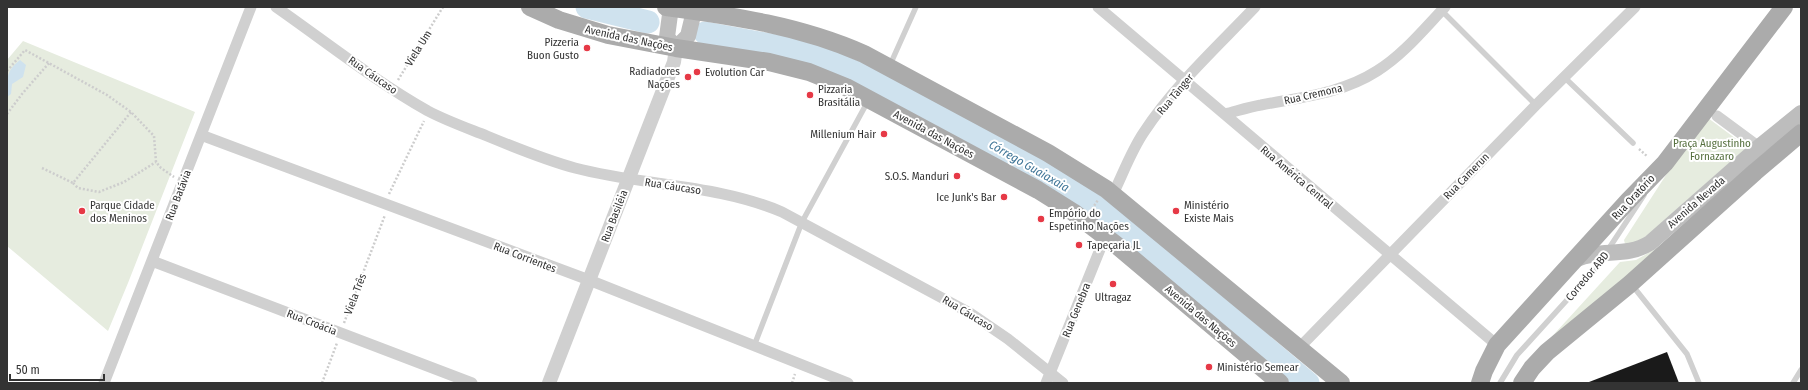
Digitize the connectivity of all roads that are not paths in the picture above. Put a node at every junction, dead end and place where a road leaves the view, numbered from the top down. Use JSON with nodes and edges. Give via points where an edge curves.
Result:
{"nodes":[{"id":1,"x":251,"y":7,"type":"edge"},
{"id":2,"x":276,"y":7,"type":"edge"},
{"id":3,"x":530,"y":7,"type":"edge"},
{"id":4,"x":916,"y":7,"type":"edge"},
{"id":5,"x":1098,"y":7,"type":"edge"},
{"id":6,"x":1255,"y":7,"type":"edge"},
{"id":7,"x":1635,"y":7,"type":"edge"},
{"id":8,"x":1784,"y":7,"type":"edge"},
{"id":9,"x":1442,"y":8,"type":"edge"},
{"id":10,"x":668,"y":14,"type":"edge"},
{"id":11,"x":689,"y":25,"type":"edge"},
{"id":12,"x":889,"y":68,"type":"junction"},
{"id":13,"x":1565,"y":78,"type":"junction"},
{"id":14,"x":1184,"y":81,"type":"junction"},
{"id":15,"x":869,"y":99,"type":"junction"},
{"id":16,"x":1536,"y":105,"type":"junction"},
{"id":17,"x":1801,"y":113,"type":"edge"},
{"id":18,"x":1225,"y":114,"type":"junction"},
{"id":19,"x":1717,"y":116,"type":"dead end"},
{"id":20,"x":1801,"y":134,"type":"edge"},
{"id":21,"x":201,"y":135,"type":"junction"},
{"id":22,"x":1633,"y":143,"type":"road end"},
{"id":23,"x":1759,"y":147,"type":"junction"},
{"id":24,"x":1665,"y":163,"type":"junction"},
{"id":25,"x":628,"y":180,"type":"junction"},
{"id":26,"x":1106,"y":197,"type":"junction"},
{"id":27,"x":802,"y":222,"type":"junction"},
{"id":28,"x":1105,"y":237,"type":"junction"},
{"id":29,"x":1607,"y":253,"type":"junction"},
{"id":30,"x":1390,"y":254,"type":"junction"},
{"id":31,"x":1577,"y":259,"type":"junction"},
{"id":32,"x":152,"y":261,"type":"junction"},
{"id":33,"x":589,"y":280,"type":"junction"},
{"id":34,"x":1630,"y":284,"type":"junction"},
{"id":35,"x":1497,"y":345,"type":"junction"},
{"id":36,"x":754,"y":346,"type":"junction"},
{"id":37,"x":1299,"y":348,"type":"junction"},
{"id":38,"x":1801,"y":370,"type":"edge"},
{"id":39,"x":1051,"y":372,"type":"junction"},
{"id":40,"x":104,"y":383,"type":"edge"},
{"id":41,"x":472,"y":383,"type":"edge"},
{"id":42,"x":549,"y":383,"type":"edge"},
{"id":43,"x":848,"y":383,"type":"edge"},
{"id":44,"x":1046,"y":383,"type":"edge"},
{"id":45,"x":1063,"y":383,"type":"edge"},
{"id":46,"x":1280,"y":383,"type":"edge"},
{"id":47,"x":1341,"y":383,"type":"edge"},
{"id":48,"x":1480,"y":383,"type":"edge"},
{"id":49,"x":1500,"y":383,"type":"edge"},
{"id":50,"x":1522,"y":383,"type":"edge"},
{"id":51,"x":1699,"y":383,"type":"edge"},
{"id":52,"x":1793,"y":383,"type":"edge"}],
"edges":[{"from":1,"to":21,"type":"street","name":"Rua Batávia"},
{"from":2,"to":25,"type":"street","name":"Rua Cáucaso","via":[[392,89],[429,111],[552,162]]},
{"from":3,"to":11,"type":"main road","name":"Avenida das Nações","via":[[586,29]]},
{"from":4,"to":12,"type":"lane"},
{"from":5,"to":14,"type":"street","name":"Rua América Central"},
{"from":6,"to":14,"type":"street","name":"Rua Tânger"},
{"from":7,"to":13,"type":"street","name":"Rua Camerun"},
{"from":8,"to":24,"type":"main road","name":"Rua Oratório"},
{"from":9,"to":16,"type":"lane"},
{"from":9,"to":18,"type":"street","name":"Rua Cremona","via":[[1404,50],[1362,79],[1335,91]]},
{"from":10,"to":11,"type":"main road","name":"Avenida das Nações"},
{"from":10,"to":11,"type":"main road","via":[[667,37]]},
{"from":11,"to":12,"type":"main road","name":"Avenida das Nações","via":[[777,25],[823,37],[864,54]]},
{"from":11,"to":15,"type":"main road","name":"Avenida das Nações","via":[[786,66],[826,78]]},
{"from":11,"to":25,"type":"street","name":"Rua Basiléia"},
{"from":12,"to":26,"type":"main road","name":"Avenida das Nações","via":[[1048,153]]},
{"from":13,"to":16,"type":"street","name":"Rua Camerun"},
{"from":13,"to":22,"type":"lane"},
{"from":14,"to":18,"type":"street","name":"Rua América Central"},
{"from":14,"to":26,"type":"street","name":"Rua Tânger","via":[[1143,133]]},
{"from":15,"to":27,"type":"lane"},
{"from":15,"to":28,"type":"main road","name":"Avenida das Nações","via":[[1038,190],[1073,212]]},
{"from":16,"to":30,"type":"street","name":"Rua Camerun"},
{"from":17,"to":23,"type":"main road","name":"Avenida Nevada"},
{"from":18,"to":30,"type":"street","name":"Rua América Central"},
{"from":19,"to":23,"type":"street"},
{"from":20,"to":34,"type":"main road","name":"Avenida Nevada"},
{"from":21,"to":32,"type":"street","name":"Rua Batávia"},
{"from":21,"to":33,"type":"street","name":"Rua Corrientes"},
{"from":23,"to":29,"type":"main road","name":"Avenida Nevada","via":[[1650,243],[1634,251]]},
{"from":24,"to":29,"type":"lane","name":"Corredor ABD"},
{"from":24,"to":31,"type":"main road","name":"Rua Oratório"},
{"from":25,"to":27,"type":"street","name":"Rua Cáucaso","via":[[746,199]]},
{"from":25,"to":33,"type":"street","name":"Rua Basiléia"},
{"from":26,"to":37,"type":"main road","name":"Avenida das Nações"},
{"from":27,"to":36,"type":"lane"},
{"from":27,"to":39,"type":"street","name":"Rua Cáucaso","via":[[970,313]]},
{"from":28,"to":39,"type":"street","name":"Rua Genebra"},
{"from":28,"to":46,"type":"main road","name":"Avenida das Nações"},
{"from":29,"to":31,"type":"main road","name":"Avenida Nevada"},
{"from":29,"to":49,"type":"lane","name":"Corredor ABD","via":[[1588,278],[1517,355]]},
{"from":30,"to":35,"type":"street","name":"Rua América Central"},
{"from":30,"to":37,"type":"street","name":"Rua Camerun"},
{"from":31,"to":35,"type":"main road","name":"Rua Oratório"},
{"from":32,"to":40,"type":"street","name":"Rua Batávia"},
{"from":32,"to":41,"type":"street","name":"Rua Croácia"},
{"from":33,"to":36,"type":"street","name":"Rua Corrientes"},
{"from":33,"to":42,"type":"street","name":"Rua Basiléia"},
{"from":34,"to":50,"type":"main road","via":[[1539,360]]},
{"from":34,"to":51,"type":"lane","via":[[1687,354]]},
{"from":35,"to":48,"type":"main road","name":"Rua Oratório"},
{"from":36,"to":43,"type":"street","name":"Rua Corrientes"},
{"from":37,"to":47,"type":"main road","name":"Avenida das Nações"},
{"from":38,"to":52,"type":"lane"},
{"from":39,"to":44,"type":"street","name":"Rua Genebra"},
{"from":39,"to":45,"type":"street","name":"Rua Cáucaso"}]}
